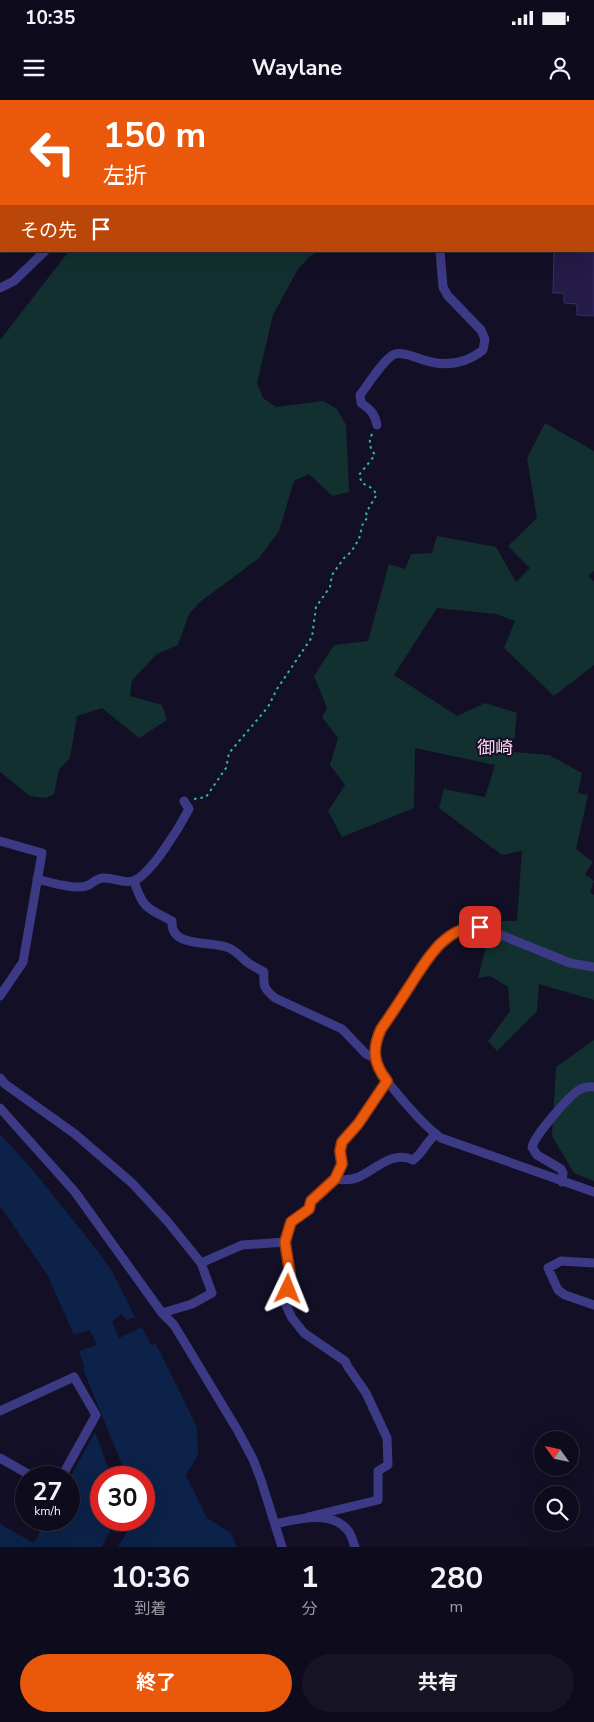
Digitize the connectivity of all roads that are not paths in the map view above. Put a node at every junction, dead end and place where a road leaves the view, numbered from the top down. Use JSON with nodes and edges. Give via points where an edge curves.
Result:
{"nodes":[{"id":1,"x":43,"y":252,"type":"edge"},
{"id":2,"x":440,"y":252,"type":"edge"},
{"id":3,"x":0,"y":288,"type":"edge"},
{"id":4,"x":376,"y":424,"type":"road end"},
{"id":5,"x":184,"y":801,"type":"road end"},
{"id":6,"x":0,"y":841,"type":"edge"},
{"id":7,"x":37,"y":879,"type":"junction"},
{"id":8,"x":134,"y":881,"type":"junction"},
{"id":9,"x":594,"y":967,"type":"edge"},
{"id":10,"x":0,"y":996,"type":"edge"},
{"id":11,"x":374,"y":1058,"type":"junction"},
{"id":12,"x":0,"y":1078,"type":"edge"},
{"id":13,"x":387,"y":1081,"type":"junction"},
{"id":14,"x":594,"y":1087,"type":"edge"},
{"id":15,"x":0,"y":1108,"type":"edge"},
{"id":16,"x":436,"y":1134,"type":"junction"},
{"id":17,"x":335,"y":1179,"type":"junction"},
{"id":18,"x":562,"y":1182,"type":"junction"},
{"id":19,"x":594,"y":1192,"type":"edge"},
{"id":20,"x":285,"y":1242,"type":"junction"},
{"id":21,"x":201,"y":1263,"type":"junction"},
{"id":22,"x":594,"y":1263,"type":"edge"},
{"id":23,"x":594,"y":1304,"type":"edge"},
{"id":24,"x":162,"y":1313,"type":"junction"},
{"id":25,"x":0,"y":1411,"type":"edge"},
{"id":26,"x":0,"y":1458,"type":"edge"},
{"id":27,"x":68,"y":1466,"type":"edge"},
{"id":28,"x":15,"y":1467,"type":"edge"},
{"id":29,"x":308,"y":1517,"type":"junction"},
{"id":30,"x":275,"y":1524,"type":"junction"},
{"id":31,"x":282,"y":1547,"type":"edge"},
{"id":32,"x":355,"y":1547,"type":"edge"}],
"edges":[{"from":1,"to":3,"type":"street","via":[[14,281]]},
{"from":2,"to":4,"type":"street","via":[[443,287],[481,330],[485,339],[483,350],[475,357],[452,365],[432,364],[407,354],[396,354],[387,359],[360,395],[361,403],[370,408]]},
{"from":5,"to":8,"type":"street","via":[[189,809],[170,843]]},
{"from":6,"to":7,"type":"street","via":[[42,853]]},
{"from":7,"to":8,"type":"street","via":[[64,886],[87,886],[105,878]]},
{"from":7,"to":10,"type":"street","via":[[24,962]]},
{"from":8,"to":11,"type":"street","via":[[146,907],[172,921],[175,935],[183,940],[228,947],[264,972],[265,990],[275,998],[342,1029]]},
{"from":9,"to":11,"type":"street","via":[[570,963],[486,929],[466,928],[445,940],[428,957],[381,1029]]},
{"from":11,"to":13,"type":"street"},
{"from":12,"to":21,"type":"street","via":[[75,1134],[132,1183]]},
{"from":13,"to":16,"type":"street"},
{"from":13,"to":17,"type":"street","via":[[342,1142],[342,1164]]},
{"from":14,"to":18,"type":"street","via":[[587,1086],[575,1093],[533,1142],[537,1155],[561,1169]]},
{"from":15,"to":24,"type":"street","via":[[75,1192]]},
{"from":16,"to":17,"type":"street","via":[[413,1160],[405,1156],[372,1168],[358,1178]]},
{"from":16,"to":18,"type":"street"},
{"from":17,"to":20,"type":"street","via":[[311,1201],[309,1209],[291,1222]]},
{"from":18,"to":19,"type":"street"},
{"from":20,"to":21,"type":"street","via":[[242,1245]]},
{"from":20,"to":29,"type":"street","via":[[290,1274],[285,1303],[292,1318],[304,1334],[346,1360],[387,1438],[388,1466],[378,1471],[378,1500]]},
{"from":21,"to":24,"type":"street","via":[[212,1293],[192,1304]]},
{"from":22,"to":23,"type":"street","via":[[560,1260],[548,1268],[558,1290]]},
{"from":24,"to":30,"type":"street","via":[[174,1325],[238,1431],[261,1480]]},
{"from":25,"to":27,"type":"street","via":[[74,1377],[96,1415]]},
{"from":26,"to":28,"type":"street"},
{"from":29,"to":30,"type":"street"},
{"from":29,"to":32,"type":"street","via":[[339,1524],[349,1532]]},
{"from":30,"to":31,"type":"street"}]}
